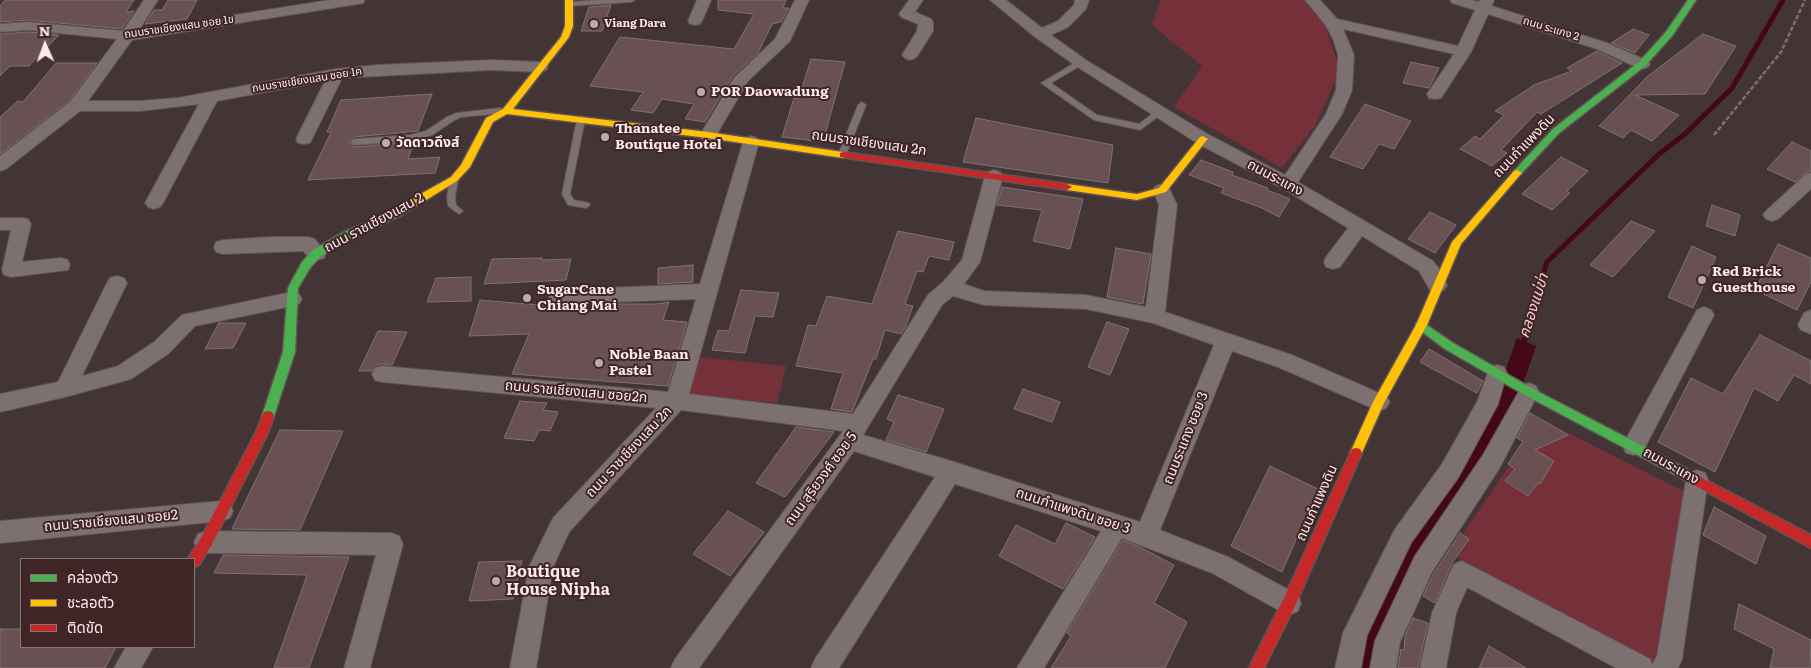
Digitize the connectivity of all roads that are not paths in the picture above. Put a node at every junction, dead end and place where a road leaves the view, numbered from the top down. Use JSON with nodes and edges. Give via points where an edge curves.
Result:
{"nodes":[{"id":1,"x":151,"y":0,"type":"edge"},
{"id":2,"x":358,"y":0,"type":"edge"},
{"id":3,"x":631,"y":0,"type":"edge"},
{"id":4,"x":704,"y":0,"type":"edge"},
{"id":5,"x":802,"y":0,"type":"edge"},
{"id":6,"x":916,"y":0,"type":"edge"},
{"id":7,"x":997,"y":0,"type":"edge"},
{"id":8,"x":1082,"y":0,"type":"edge"},
{"id":9,"x":1312,"y":0,"type":"edge"},
{"id":10,"x":1457,"y":0,"type":"edge"},
{"id":11,"x":1686,"y":1,"type":"edge"},
{"id":12,"x":569,"y":2,"type":"edge"},
{"id":13,"x":1485,"y":4,"type":"edge"},
{"id":14,"x":695,"y":21,"type":"dead end"},
{"id":15,"x":1332,"y":22,"type":"junction"},
{"id":16,"x":0,"y":28,"type":"edge"},
{"id":17,"x":1040,"y":34,"type":"junction"},
{"id":18,"x":128,"y":36,"type":"junction"},
{"id":19,"x":1463,"y":52,"type":"junction"},
{"id":20,"x":910,"y":55,"type":"dead end"},
{"id":21,"x":1082,"y":63,"type":"junction"},
{"id":22,"x":1642,"y":64,"type":"junction"},
{"id":23,"x":540,"y":67,"type":"junction"},
{"id":24,"x":336,"y":74,"type":"junction"},
{"id":25,"x":1435,"y":94,"type":"dead end"},
{"id":26,"x":211,"y":96,"type":"junction"},
{"id":27,"x":862,"y":105,"type":"dead end"},
{"id":28,"x":76,"y":106,"type":"junction"},
{"id":29,"x":506,"y":110,"type":"junction"},
{"id":30,"x":1160,"y":112,"type":"junction"},
{"id":31,"x":582,"y":119,"type":"junction"},
{"id":32,"x":708,"y":135,"type":"junction"},
{"id":33,"x":304,"y":139,"type":"dead end"},
{"id":34,"x":1203,"y":140,"type":"junction"},
{"id":35,"x":354,"y":142,"type":"dead end"},
{"id":36,"x":751,"y":142,"type":"junction"},
{"id":37,"x":842,"y":155,"type":"junction"},
{"id":38,"x":0,"y":165,"type":"edge"},
{"id":39,"x":994,"y":176,"type":"junction"},
{"id":40,"x":454,"y":179,"type":"junction"},
{"id":41,"x":1811,"y":179,"type":"edge"},
{"id":42,"x":1288,"y":184,"type":"junction"},
{"id":43,"x":1162,"y":190,"type":"junction"},
{"id":44,"x":154,"y":203,"type":"dead end"},
{"id":45,"x":586,"y":205,"type":"dead end"},
{"id":46,"x":459,"y":211,"type":"dead end"},
{"id":47,"x":1772,"y":215,"type":"dead end"},
{"id":48,"x":0,"y":224,"type":"edge"},
{"id":49,"x":1360,"y":226,"type":"junction"},
{"id":50,"x":223,"y":247,"type":"dead end"},
{"id":51,"x":317,"y":253,"type":"junction"},
{"id":52,"x":1333,"y":262,"type":"dead end"},
{"id":53,"x":62,"y":265,"type":"dead end"},
{"id":54,"x":117,"y":283,"type":"dead end"},
{"id":55,"x":1438,"y":285,"type":"junction"},
{"id":56,"x":951,"y":286,"type":"junction"},
{"id":57,"x":708,"y":291,"type":"junction"},
{"id":58,"x":559,"y":298,"type":"dead end"},
{"id":59,"x":292,"y":299,"type":"junction"},
{"id":60,"x":1704,"y":315,"type":"dead end"},
{"id":61,"x":1155,"y":316,"type":"junction"},
{"id":62,"x":1811,"y":318,"type":"edge"},
{"id":63,"x":1422,"y":325,"type":"junction"},
{"id":64,"x":1811,"y":326,"type":"edge"},
{"id":65,"x":1226,"y":340,"type":"junction"},
{"id":66,"x":382,"y":374,"type":"dead end"},
{"id":67,"x":1496,"y":377,"type":"junction"},
{"id":68,"x":65,"y":389,"type":"junction"},
{"id":69,"x":1528,"y":394,"type":"junction"},
{"id":70,"x":676,"y":401,"type":"junction"},
{"id":71,"x":1379,"y":402,"type":"junction"},
{"id":72,"x":0,"y":403,"type":"edge"},
{"id":73,"x":854,"y":432,"type":"junction"},
{"id":74,"x":1634,"y":446,"type":"junction"},
{"id":75,"x":951,"y":471,"type":"junction"},
{"id":76,"x":1697,"y":480,"type":"junction"},
{"id":77,"x":222,"y":511,"type":"junction"},
{"id":78,"x":1118,"y":526,"type":"junction"},
{"id":79,"x":0,"y":532,"type":"edge"},
{"id":80,"x":1146,"y":535,"type":"junction"},
{"id":81,"x":1811,"y":542,"type":"edge"},
{"id":82,"x":200,"y":552,"type":"edge"},
{"id":83,"x":1289,"y":604,"type":"junction"},
{"id":84,"x":139,"y":648,"type":"edge"},
{"id":85,"x":127,"y":668,"type":"edge"},
{"id":86,"x":357,"y":668,"type":"edge"},
{"id":87,"x":522,"y":668,"type":"edge"},
{"id":88,"x":684,"y":668,"type":"edge"},
{"id":89,"x":824,"y":668,"type":"edge"},
{"id":90,"x":1030,"y":668,"type":"edge"},
{"id":91,"x":1256,"y":668,"type":"edge"},
{"id":92,"x":1348,"y":668,"type":"edge"},
{"id":93,"x":1383,"y":668,"type":"edge"},
{"id":94,"x":1433,"y":668,"type":"edge"},
{"id":95,"x":1641,"y":668,"type":"edge"},
{"id":96,"x":1664,"y":668,"type":"edge"}],
"edges":[{"from":1,"to":18,"type":"street"},
{"from":2,"to":18,"type":"street","name":"ถนนราชเชียงแสน ซอย 1ข"},
{"from":3,"to":12,"type":"lane"},
{"from":4,"to":14,"type":"street"},
{"from":5,"to":32,"type":"street","via":[[782,41],[742,78]]},
{"from":6,"to":20,"type":"street","via":[[906,14],[926,22],[925,31]]},
{"from":7,"to":17,"type":"street","name":"ถนนระแกง"},
{"from":8,"to":17,"type":"street","via":[[1081,6],[1062,24]]},
{"from":9,"to":15,"type":"street"},
{"from":10,"to":13,"type":"street","name":"ถนน ระแกง 2"},
{"from":11,"to":22,"type":"street","name":"ถนนกำแพงดิน","via":[[1668,34]]},
{"from":12,"to":23,"type":"street","name":"ถนน ราชเชียงแสน 2","via":[[569,26],[565,36]]},
{"from":13,"to":19,"type":"street"},
{"from":13,"to":22,"type":"street","name":"ถนน ระแกง 2"},
{"from":15,"to":19,"type":"street"},
{"from":15,"to":42,"type":"street","via":[[1346,54],[1344,90],[1334,114]]},
{"from":16,"to":18,"type":"street","name":"ถนนราชเชียงแสน ซอย 1ข","via":[[28,26]]},
{"from":17,"to":21,"type":"street","name":"ถนนระแกง"},
{"from":18,"to":28,"type":"street"},
{"from":19,"to":25,"type":"street"},
{"from":21,"to":30,"type":"street","name":"ถนนระแกง"},
{"from":21,"to":30,"type":"lane","via":[[1045,83],[1094,117],[1140,127]]},
{"from":22,"to":55,"type":"street","name":"ถนนกำแพงดิน","via":[[1556,131],[1523,166],[1458,242]]},
{"from":23,"to":24,"type":"street","name":"ถนนราชเชียงแสน ซอย 1ค","via":[[492,65]]},
{"from":23,"to":29,"type":"street","name":"ถนน ราชเชียงแสน 2"},
{"from":24,"to":26,"type":"street","name":"ถนนราชเชียงแสน ซอย 1ค"},
{"from":24,"to":33,"type":"street"},
{"from":26,"to":28,"type":"street","name":"ถนนราชเชียงแสน ซอย 1ค","via":[[140,106]]},
{"from":26,"to":44,"type":"street"},
{"from":27,"to":37,"type":"lane"},
{"from":28,"to":38,"type":"street"},
{"from":29,"to":31,"type":"street","name":"ถนนราชเชียงแสน 2ก"},
{"from":29,"to":35,"type":"lane","via":[[460,115],[429,133],[410,138]]},
{"from":29,"to":40,"type":"street","name":"ถนน ราชเชียงแสน 2","via":[[489,120],[465,167]]},
{"from":30,"to":34,"type":"street","name":"ถนนระแกง"},
{"from":31,"to":32,"type":"street","name":"ถนนราชเชียงแสน 2ก"},
{"from":31,"to":45,"type":"lane","via":[[566,194],[571,203]]},
{"from":32,"to":36,"type":"street","name":"ถนนราชเชียงแสน 2ก"},
{"from":34,"to":42,"type":"street","name":"ถนนระแกง"},
{"from":34,"to":43,"type":"street"},
{"from":36,"to":37,"type":"street","name":"ถนนราชเชียงแสน 2ก"},
{"from":36,"to":57,"type":"street","name":"ถนน ราชเชียงแสน 2ก"},
{"from":37,"to":39,"type":"street","name":"ถนนราชเชียงแสน 2ก"},
{"from":39,"to":43,"type":"street","name":"ถนนราชเชียงแสน 2ก","via":[[1137,197]]},
{"from":39,"to":56,"type":"street","name":"ถนน สุริยวงศ์ ซอย 5","via":[[971,262]]},
{"from":40,"to":46,"type":"lane","via":[[452,206]]},
{"from":40,"to":51,"type":"street","name":"ถนน ราชเชียงแสน 2","via":[[402,210]]},
{"from":41,"to":47,"type":"street"},
{"from":42,"to":49,"type":"street","name":"ถนนระแกง"},
{"from":43,"to":61,"type":"street","via":[[1168,205]]},
{"from":48,"to":53,"type":"street","via":[[22,224],[11,270]]},
{"from":49,"to":52,"type":"street"},
{"from":49,"to":55,"type":"street","name":"ถนนระแกง","via":[[1426,266]]},
{"from":50,"to":51,"type":"street","via":[[308,244]]},
{"from":51,"to":59,"type":"street","name":"ถนน ราชเชียงแสน 2","via":[[298,277]]},
{"from":54,"to":68,"type":"street"},
{"from":55,"to":63,"type":"street"},
{"from":56,"to":61,"type":"street","via":[[984,298],[1086,302]]},
{"from":56,"to":73,"type":"street","name":"ถนน สุริยวงศ์ ซอย 5","via":[[934,300]]},
{"from":57,"to":58,"type":"street"},
{"from":57,"to":70,"type":"street","name":"ถนน ราชเชียงแสน 2ก"},
{"from":59,"to":68,"type":"street","via":[[190,320],[161,348],[124,373]]},
{"from":59,"to":77,"type":"street","name":"ถนน ราชเชียงแสน 2","via":[[291,332],[284,373],[262,432]]},
{"from":60,"to":74,"type":"street"},
{"from":61,"to":65,"type":"street"},
{"from":62,"to":64,"type":"street","via":[[1808,325]]},
{"from":63,"to":67,"type":"street"},
{"from":63,"to":71,"type":"street","name":"ถนนกำแพงดิน"},
{"from":65,"to":71,"type":"street","via":[[1285,361]]},
{"from":65,"to":80,"type":"street","name":"ถนนระแกง ซอย 3"},
{"from":66,"to":70,"type":"street","name":"ถนน ราชเชียงแสน ซอย2ก"},
{"from":67,"to":69,"type":"street"},
{"from":67,"to":92,"type":"street","via":[[1487,404],[1450,471],[1403,536],[1355,632]]},
{"from":68,"to":72,"type":"street"},
{"from":69,"to":74,"type":"street","name":"ถนนระแกง"},
{"from":69,"to":93,"type":"street","via":[[1491,462],[1423,564],[1388,641]]},
{"from":70,"to":73,"type":"street","name":"ถนน ราชเชียงแสน ซอย2ก"},
{"from":70,"to":87,"type":"street","name":"ถนน ราชเชียงแสน 2ก","via":[[561,525],[541,567]]},
{"from":71,"to":83,"type":"street","name":"ถนนกำแพงดิน"},
{"from":73,"to":75,"type":"street","name":"ถนนกำแพงดิน ซอย 3"},
{"from":73,"to":88,"type":"street","name":"ถนน สุริยวงศ์ ซอย 5"},
{"from":74,"to":76,"type":"street","name":"ถนนระแกง"},
{"from":75,"to":78,"type":"street","name":"ถนนกำแพงดิน ซอย 3"},
{"from":75,"to":89,"type":"street"},
{"from":76,"to":81,"type":"street","name":"ถนนระแกง"},
{"from":76,"to":96,"type":"street","via":[[1669,659]]},
{"from":77,"to":79,"type":"street","name":"ถนน ราชเชียงแสน ซอย2"},
{"from":77,"to":82,"type":"street","name":"ถนน ราชเชียงแสน 2"},
{"from":78,"to":80,"type":"street","name":"ถนนกำแพงดิน ซอย 3"},
{"from":78,"to":90,"type":"street"},
{"from":80,"to":83,"type":"street","name":"ถนนกำแพงดิน ซอย 3","via":[[1220,565]]},
{"from":82,"to":86,"type":"street","via":[[391,544]]},
{"from":83,"to":91,"type":"street","name":"ถนนกำแพงดิน"},
{"from":84,"to":85,"type":"street"},
{"from":94,"to":95,"type":"street","via":[[1444,613],[1462,572]]}]}
